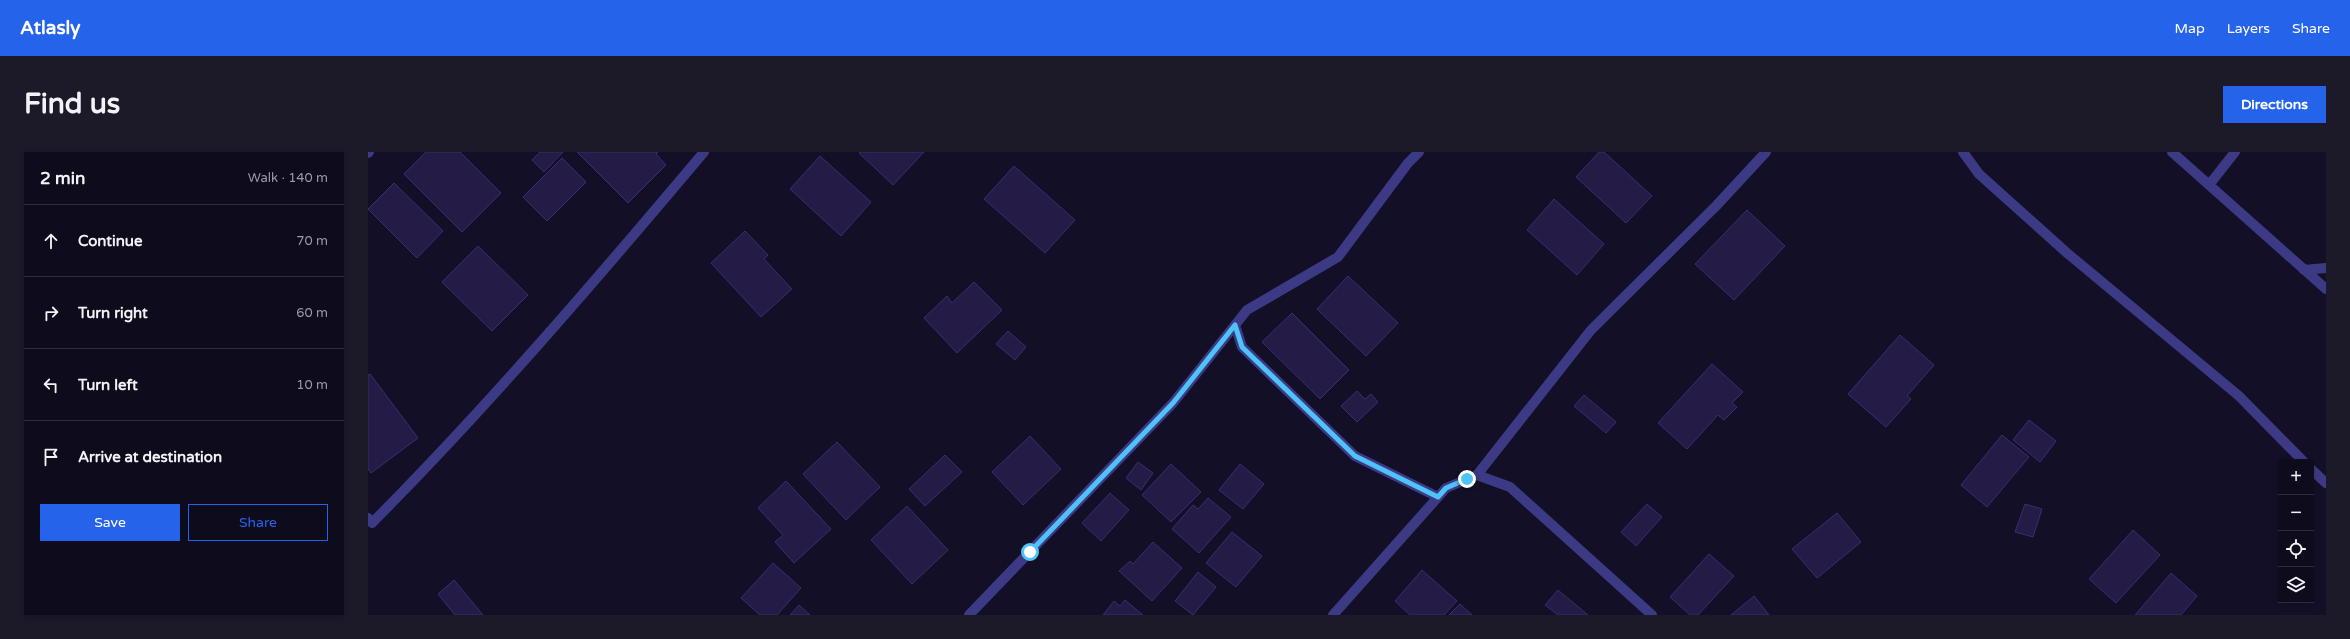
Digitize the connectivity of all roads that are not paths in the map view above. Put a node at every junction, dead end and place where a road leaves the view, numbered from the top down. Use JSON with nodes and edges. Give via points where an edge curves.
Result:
{"nodes":[{"id":1,"x":704,"y":152,"type":"edge"},
{"id":2,"x":1419,"y":152,"type":"edge"},
{"id":3,"x":1766,"y":152,"type":"edge"},
{"id":4,"x":1963,"y":152,"type":"edge"},
{"id":5,"x":2172,"y":152,"type":"edge"},
{"id":6,"x":2235,"y":152,"type":"edge"},
{"id":7,"x":2209,"y":185,"type":"junction"},
{"id":8,"x":2326,"y":268,"type":"edge"},
{"id":9,"x":2304,"y":270,"type":"junction"},
{"id":10,"x":2326,"y":289,"type":"edge"},
{"id":11,"x":1235,"y":325,"type":"junction"},
{"id":12,"x":2301,"y":459,"type":"edge"},
{"id":13,"x":2314,"y":472,"type":"edge"},
{"id":14,"x":1477,"y":475,"type":"junction"},
{"id":15,"x":2326,"y":483,"type":"edge"},
{"id":16,"x":1438,"y":497,"type":"junction"},
{"id":17,"x":368,"y":518,"type":"edge"},
{"id":18,"x":969,"y":615,"type":"edge"},
{"id":19,"x":1333,"y":615,"type":"edge"},
{"id":20,"x":1652,"y":615,"type":"edge"}],
"edges":[{"from":1,"to":17,"type":"street","via":[[566,314],[427,468],[372,523]]},
{"from":2,"to":11,"type":"street","via":[[1338,257],[1247,310]]},
{"from":3,"to":14,"type":"street","via":[[1716,206],[1591,330]]},
{"from":4,"to":12,"type":"street","via":[[1979,174],[2061,247],[2239,396]]},
{"from":5,"to":7,"type":"street"},
{"from":6,"to":7,"type":"street"},
{"from":7,"to":9,"type":"street"},
{"from":8,"to":9,"type":"street"},
{"from":9,"to":10,"type":"street"},
{"from":11,"to":16,"type":"street","via":[[1242,347],[1355,456]]},
{"from":11,"to":18,"type":"street","via":[[1173,403]]},
{"from":13,"to":15,"type":"street"},
{"from":14,"to":16,"type":"street","via":[[1446,488]]},
{"from":14,"to":20,"type":"street","via":[[1510,487]]},
{"from":16,"to":19,"type":"street"}]}
